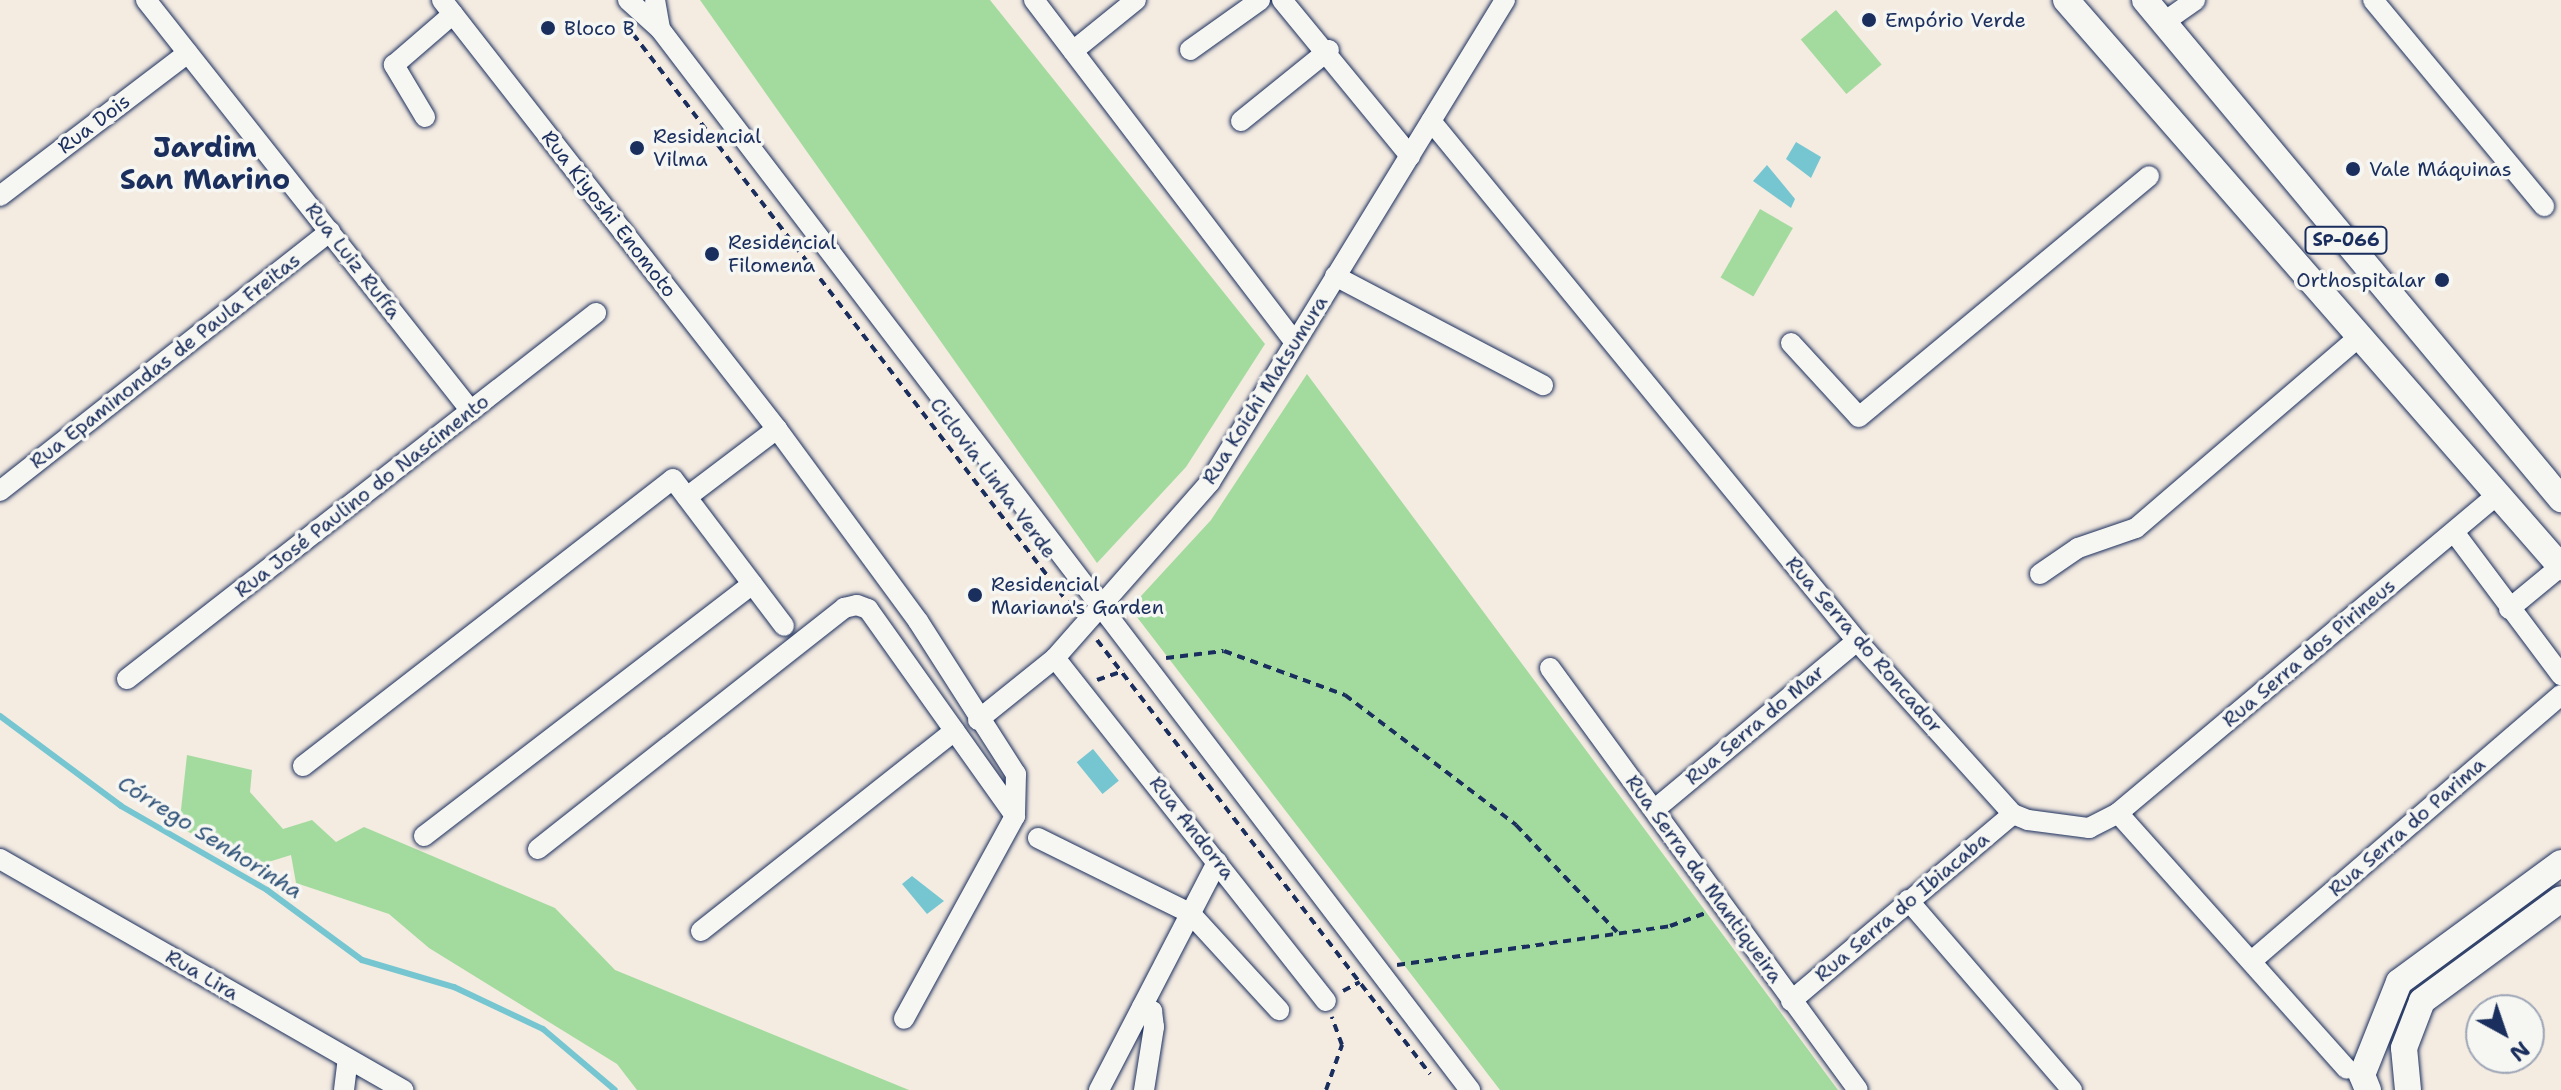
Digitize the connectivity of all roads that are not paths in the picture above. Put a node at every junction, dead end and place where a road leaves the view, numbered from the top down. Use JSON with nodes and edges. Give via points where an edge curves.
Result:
{"nodes":[{"id":1,"x":146,"y":0,"type":"edge"},
{"id":2,"x":628,"y":0,"type":"edge"},
{"id":3,"x":655,"y":0,"type":"edge"},
{"id":4,"x":1034,"y":0,"type":"edge"},
{"id":5,"x":1136,"y":0,"type":"edge"},
{"id":6,"x":1260,"y":0,"type":"edge"},
{"id":7,"x":1282,"y":0,"type":"edge"},
{"id":8,"x":1505,"y":0,"type":"edge"},
{"id":9,"x":2066,"y":0,"type":"edge"},
{"id":10,"x":2145,"y":0,"type":"edge"},
{"id":11,"x":2195,"y":0,"type":"edge"},
{"id":12,"x":2373,"y":0,"type":"edge"},
{"id":13,"x":447,"y":7,"type":"edge"},
{"id":14,"x":2164,"y":22,"type":"junction"},
{"id":15,"x":660,"y":29,"type":"junction"},
{"id":16,"x":1190,"y":50,"type":"dead end"},
{"id":17,"x":1329,"y":50,"type":"junction"},
{"id":18,"x":1073,"y":51,"type":"junction"},
{"id":19,"x":188,"y":53,"type":"junction"},
{"id":20,"x":425,"y":117,"type":"dead end"},
{"id":21,"x":1241,"y":121,"type":"dead end"},
{"id":22,"x":1431,"y":121,"type":"junction"},
{"id":23,"x":1410,"y":156,"type":"junction"},
{"id":24,"x":2149,"y":176,"type":"dead end"},
{"id":25,"x":0,"y":196,"type":"edge"},
{"id":26,"x":2544,"y":206,"type":"dead end"},
{"id":27,"x":330,"y":231,"type":"junction"},
{"id":28,"x":1335,"y":276,"type":"junction"},
{"id":29,"x":596,"y":313,"type":"dead end"},
{"id":30,"x":2361,"y":335,"type":"junction"},
{"id":31,"x":1295,"y":342,"type":"junction"},
{"id":32,"x":1791,"y":343,"type":"dead end"},
{"id":33,"x":1543,"y":385,"type":"dead end"},
{"id":34,"x":471,"y":411,"type":"junction"},
{"id":35,"x":777,"y":429,"type":"junction"},
{"id":36,"x":2556,"y":490,"type":"edge"},
{"id":37,"x":0,"y":491,"type":"edge"},
{"id":38,"x":2500,"y":493,"type":"junction"},
{"id":39,"x":687,"y":497,"type":"junction"},
{"id":40,"x":2454,"y":532,"type":"junction"},
{"id":41,"x":2561,"y":567,"type":"edge"},
{"id":42,"x":2040,"y":574,"type":"dead end"},
{"id":43,"x":753,"y":584,"type":"junction"},
{"id":44,"x":1101,"y":606,"type":"junction"},
{"id":45,"x":2509,"y":609,"type":"junction"},
{"id":46,"x":784,"y":626,"type":"dead end"},
{"id":47,"x":1857,"y":641,"type":"junction"},
{"id":48,"x":1055,"y":658,"type":"junction"},
{"id":49,"x":1550,"y":668,"type":"dead end"},
{"id":50,"x":2561,"y":675,"type":"edge"},
{"id":51,"x":127,"y":679,"type":"dead end"},
{"id":52,"x":2561,"y":695,"type":"edge"},
{"id":53,"x":978,"y":720,"type":"junction"},
{"id":54,"x":954,"y":731,"type":"junction"},
{"id":55,"x":303,"y":766,"type":"dead end"},
{"id":56,"x":1654,"y":810,"type":"junction"},
{"id":57,"x":2118,"y":813,"type":"junction"},
{"id":58,"x":2013,"y":814,"type":"junction"},
{"id":59,"x":1015,"y":816,"type":"junction"},
{"id":60,"x":424,"y":836,"type":"dead end"},
{"id":61,"x":1038,"y":838,"type":"dead end"},
{"id":62,"x":538,"y":849,"type":"dead end"},
{"id":63,"x":0,"y":859,"type":"edge"},
{"id":64,"x":1217,"y":862,"type":"junction"},
{"id":65,"x":2561,"y":863,"type":"edge"},
{"id":66,"x":2561,"y":899,"type":"edge"},
{"id":67,"x":1908,"y":900,"type":"junction"},
{"id":68,"x":1190,"y":913,"type":"junction"},
{"id":69,"x":701,"y":931,"type":"dead end"},
{"id":70,"x":2254,"y":959,"type":"junction"},
{"id":71,"x":1326,"y":1001,"type":"road end"},
{"id":72,"x":1791,"y":1001,"type":"junction"},
{"id":73,"x":1142,"y":1007,"type":"junction"},
{"id":74,"x":1279,"y":1010,"type":"dead end"},
{"id":75,"x":904,"y":1019,"type":"dead end"},
{"id":76,"x":348,"y":1059,"type":"junction"},
{"id":77,"x":2347,"y":1069,"type":"dead end"},
{"id":78,"x":1143,"y":1089,"type":"edge"},
{"id":79,"x":344,"y":1090,"type":"edge"},
{"id":80,"x":404,"y":1090,"type":"edge"},
{"id":81,"x":1099,"y":1090,"type":"edge"},
{"id":82,"x":1470,"y":1090,"type":"edge"},
{"id":83,"x":1858,"y":1090,"type":"edge"},
{"id":84,"x":2072,"y":1090,"type":"edge"},
{"id":85,"x":2368,"y":1090,"type":"edge"},
{"id":86,"x":2408,"y":1090,"type":"edge"}],
"edges":[{"from":1,"to":19,"type":"street","name":"Rua Luiz Ruffa"},
{"from":2,"to":15,"type":"street"},
{"from":3,"to":15,"type":"street"},
{"from":4,"to":18,"type":"street"},
{"from":5,"to":18,"type":"street"},
{"from":6,"to":16,"type":"street"},
{"from":7,"to":17,"type":"street"},
{"from":8,"to":22,"type":"street","name":"Rua Koichi Matsumura"},
{"from":9,"to":30,"type":"main road","number":"SP-066"},
{"from":10,"to":14,"type":"main road","number":"SP-066"},
{"from":11,"to":14,"type":"street"},
{"from":12,"to":26,"type":"street"},
{"from":13,"to":20,"type":"street","via":[[394,65]]},
{"from":13,"to":35,"type":"street","name":"Rua Kiyoshi Enomoto"},
{"from":14,"to":36,"type":"main road","number":"SP-066"},
{"from":15,"to":44,"type":"street"},
{"from":17,"to":21,"type":"street"},
{"from":17,"to":23,"type":"street"},
{"from":18,"to":31,"type":"street"},
{"from":19,"to":25,"type":"street","name":"Rua Dois"},
{"from":19,"to":27,"type":"street","name":"Rua Luiz Ruffa"},
{"from":22,"to":23,"type":"street","name":"Rua Koichi Matsumura"},
{"from":22,"to":47,"type":"street","name":"Rua Serra do Roncador"},
{"from":23,"to":28,"type":"street","name":"Rua Koichi Matsumura"},
{"from":24,"to":32,"type":"street","via":[[1867,413],[1852,416]]},
{"from":27,"to":34,"type":"street","name":"Rua Luiz Ruffa"},
{"from":27,"to":37,"type":"street","name":"Rua Epaminondas de Paula Freitas"},
{"from":28,"to":31,"type":"street","name":"Rua Koichi Matsumura"},
{"from":28,"to":33,"type":"street"},
{"from":29,"to":34,"type":"street","name":"Rua José Paulino do Nascimento"},
{"from":30,"to":38,"type":"main road","number":"SP-066"},
{"from":30,"to":42,"type":"street","via":[[2136,528],[2078,548]]},
{"from":31,"to":44,"type":"street","name":"Rua Koichi Matsumura","via":[[1210,482]]},
{"from":34,"to":51,"type":"street","name":"Rua José Paulino do Nascimento"},
{"from":35,"to":39,"type":"street"},
{"from":35,"to":53,"type":"street","via":[[918,621]]},
{"from":38,"to":40,"type":"street","name":"Rua Serra dos Pirineus"},
{"from":38,"to":41,"type":"main road","number":"SP-066"},
{"from":39,"to":43,"type":"street"},
{"from":39,"to":55,"type":"street","via":[[673,479]]},
{"from":40,"to":45,"type":"street"},
{"from":40,"to":57,"type":"street","name":"Rua Serra dos Pirineus"},
{"from":41,"to":45,"type":"street"},
{"from":43,"to":46,"type":"street"},
{"from":43,"to":60,"type":"street"},
{"from":44,"to":48,"type":"street","name":"Rua Koichi Matsumura"},
{"from":44,"to":82,"type":"street"},
{"from":45,"to":50,"type":"street"},
{"from":47,"to":56,"type":"street","name":"Rua Serra do Mar"},
{"from":47,"to":58,"type":"street","name":"Rua Serra do Roncador"},
{"from":48,"to":53,"type":"street","name":"Rua Koichi Matsumura"},
{"from":48,"to":64,"type":"street","name":"Rua Andorra","via":[[1083,686]]},
{"from":49,"to":56,"type":"street","name":"Rua Serra da Mantiqueira"},
{"from":52,"to":70,"type":"street","name":"Rua Serra do Parima"},
{"from":53,"to":59,"type":"street","via":[[1016,774]]},
{"from":54,"to":59,"type":"street"},
{"from":54,"to":62,"type":"street","via":[[868,609],[844,608]]},
{"from":54,"to":69,"type":"street"},
{"from":56,"to":72,"type":"street","name":"Rua Serra da Mantiqueira"},
{"from":57,"to":58,"type":"street","via":[[2089,828]]},
{"from":57,"to":70,"type":"street"},
{"from":58,"to":67,"type":"street","name":"Rua Serra do Ibiacaba"},
{"from":59,"to":75,"type":"street"},
{"from":61,"to":68,"type":"street"},
{"from":63,"to":76,"type":"street","name":"Rua Lira"},
{"from":64,"to":68,"type":"street"},
{"from":64,"to":71,"type":"street","name":"Rua Andorra"},
{"from":65,"to":85,"type":"main road","via":[[2399,982],[2362,1075]]},
{"from":66,"to":86,"type":"main road","via":[[2422,1001],[2404,1048]]},
{"from":67,"to":72,"type":"street","name":"Rua Serra do Ibiacaba"},
{"from":67,"to":84,"type":"street"},
{"from":68,"to":73,"type":"street"},
{"from":68,"to":74,"type":"street"},
{"from":70,"to":77,"type":"street"},
{"from":72,"to":83,"type":"street","name":"Rua Serra da Mantiqueira"},
{"from":73,"to":78,"type":"street","via":[[1152,1011],[1154,1027]]},
{"from":73,"to":81,"type":"street"},
{"from":76,"to":79,"type":"street"},
{"from":76,"to":80,"type":"street","name":"Rua Lira"}]}
